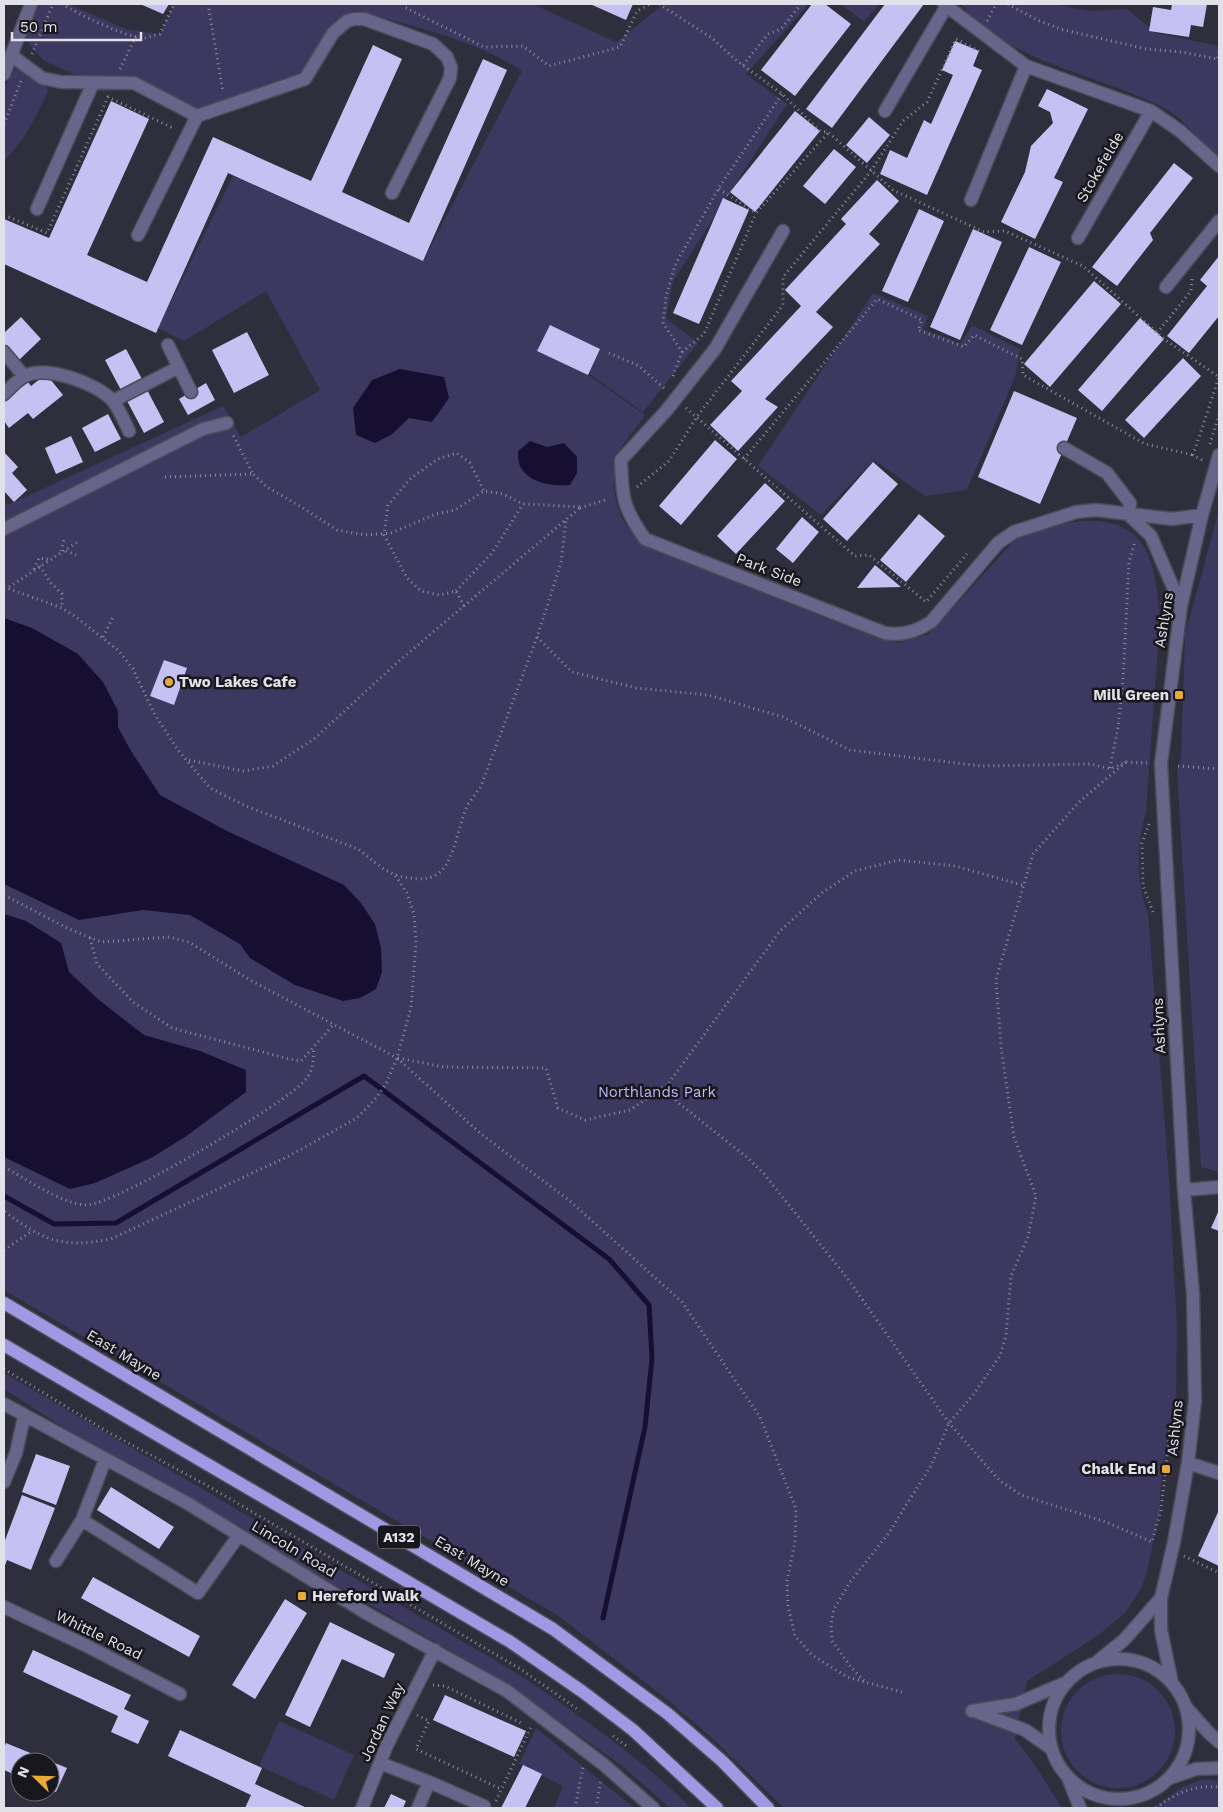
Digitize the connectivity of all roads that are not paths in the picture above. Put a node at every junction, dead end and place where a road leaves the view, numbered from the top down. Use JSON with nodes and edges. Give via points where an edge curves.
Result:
{"nodes":[{"id":1,"x":31,"y":4,"type":"edge"},
{"id":2,"x":945,"y":5,"type":"edge"},
{"id":3,"x":11,"y":55,"type":"junction"},
{"id":4,"x":1026,"y":66,"type":"junction"},
{"id":5,"x":4,"y":74,"type":"edge"},
{"id":6,"x":93,"y":83,"type":"junction"},
{"id":7,"x":885,"y":111,"type":"dead end"},
{"id":8,"x":1151,"y":111,"type":"junction"},
{"id":9,"x":197,"y":116,"type":"junction"},
{"id":10,"x":1219,"y":166,"type":"edge"},
{"id":11,"x":392,"y":193,"type":"dead end"},
{"id":12,"x":971,"y":200,"type":"dead end"},
{"id":13,"x":37,"y":209,"type":"dead end"},
{"id":14,"x":1219,"y":221,"type":"edge"},
{"id":15,"x":783,"y":231,"type":"dead end"},
{"id":16,"x":138,"y":235,"type":"dead end"},
{"id":17,"x":1078,"y":238,"type":"dead end"},
{"id":18,"x":1166,"y":287,"type":"dead end"},
{"id":19,"x":168,"y":345,"type":"dead end"},
{"id":20,"x":4,"y":352,"type":"edge"},
{"id":21,"x":179,"y":367,"type":"junction"},
{"id":22,"x":24,"y":376,"type":"junction"},
{"id":23,"x":191,"y":392,"type":"dead end"},
{"id":24,"x":4,"y":394,"type":"edge"},
{"id":25,"x":113,"y":401,"type":"junction"},
{"id":26,"x":227,"y":423,"type":"road end"},
{"id":27,"x":129,"y":430,"type":"dead end"},
{"id":28,"x":1064,"y":448,"type":"dead end"},
{"id":29,"x":1219,"y":455,"type":"edge"},
{"id":30,"x":1129,"y":515,"type":"junction"},
{"id":31,"x":1202,"y":515,"type":"junction"},
{"id":32,"x":4,"y":530,"type":"edge"},
{"id":33,"x":1181,"y":606,"type":"junction"},
{"id":34,"x":1219,"y":1187,"type":"edge"},
{"id":35,"x":1184,"y":1190,"type":"junction"},
{"id":36,"x":4,"y":1303,"type":"edge"},
{"id":37,"x":4,"y":1345,"type":"edge"},
{"id":38,"x":4,"y":1404,"type":"edge"},
{"id":39,"x":24,"y":1417,"type":"junction"},
{"id":40,"x":105,"y":1460,"type":"junction"},
{"id":41,"x":1188,"y":1463,"type":"junction"},
{"id":42,"x":1219,"y":1473,"type":"edge"},
{"id":43,"x":4,"y":1482,"type":"edge"},
{"id":44,"x":82,"y":1520,"type":"junction"},
{"id":45,"x":239,"y":1535,"type":"junction"},
{"id":46,"x":56,"y":1561,"type":"dead end"},
{"id":47,"x":1161,"y":1598,"type":"junction"},
{"id":48,"x":4,"y":1607,"type":"edge"},
{"id":49,"x":435,"y":1650,"type":"junction"},
{"id":50,"x":1096,"y":1662,"type":"junction"},
{"id":51,"x":1066,"y":1682,"type":"junction"},
{"id":52,"x":1172,"y":1683,"type":"junction"},
{"id":53,"x":180,"y":1694,"type":"dead end"},
{"id":54,"x":1185,"y":1705,"type":"junction"},
{"id":55,"x":1219,"y":1742,"type":"edge"},
{"id":56,"x":1052,"y":1749,"type":"junction"},
{"id":57,"x":380,"y":1763,"type":"junction"},
{"id":58,"x":1219,"y":1768,"type":"edge"},
{"id":59,"x":1069,"y":1778,"type":"junction"},
{"id":60,"x":1170,"y":1778,"type":"junction"},
{"id":61,"x":429,"y":1782,"type":"junction"},
{"id":62,"x":1144,"y":1794,"type":"junction"},
{"id":63,"x":484,"y":1806,"type":"dead end"},
{"id":64,"x":362,"y":1808,"type":"edge"},
{"id":65,"x":418,"y":1808,"type":"edge"},
{"id":66,"x":653,"y":1808,"type":"edge"},
{"id":67,"x":717,"y":1808,"type":"edge"},
{"id":68,"x":768,"y":1808,"type":"edge"},
{"id":69,"x":1080,"y":1808,"type":"edge"},
{"id":70,"x":1130,"y":1808,"type":"edge"}],
"edges":[{"from":1,"to":3,"type":"street"},
{"from":2,"to":4,"type":"street"},
{"from":2,"to":7,"type":"street"},
{"from":3,"to":5,"type":"street"},
{"from":3,"to":6,"type":"street","via":[[42,78]]},
{"from":4,"to":8,"type":"street"},
{"from":4,"to":12,"type":"street"},
{"from":6,"to":9,"type":"street","via":[[134,83]]},
{"from":6,"to":13,"type":"street"},
{"from":8,"to":10,"type":"street","via":[[1180,131]]},
{"from":8,"to":17,"type":"street","name":"Stokefelde"},
{"from":9,"to":11,"type":"street","via":[[305,78],[333,33],[347,21],[364,19],[433,44],[447,57],[451,67],[450,78]]},
{"from":9,"to":16,"type":"street"},
{"from":14,"to":18,"type":"street"},
{"from":15,"to":30,"type":"street","name":"Park Side","via":[[715,349],[676,399],[621,460],[622,499],[631,520],[645,539],[897,635],[921,629],[931,622],[998,543],[1014,532],[1076,512],[1096,510]]},
{"from":19,"to":21,"type":"street"},
{"from":20,"to":22,"type":"street"},
{"from":21,"to":23,"type":"street"},
{"from":21,"to":25,"type":"street"},
{"from":22,"to":24,"type":"street"},
{"from":22,"to":25,"type":"street","via":[[48,372],[63,376],[100,390]]},
{"from":25,"to":27,"type":"street"},
{"from":26,"to":32,"type":"street","via":[[203,428]]},
{"from":28,"to":30,"type":"street","via":[[1106,473],[1130,503]]},
{"from":29,"to":31,"type":"street","name":"Ashlyns"},
{"from":30,"to":31,"type":"street","name":"Park Side","via":[[1172,518]]},
{"from":30,"to":33,"type":"street","via":[[1151,536]]},
{"from":31,"to":33,"type":"street","name":"Ashlyns"},
{"from":33,"to":35,"type":"street","name":"Ashlyns","via":[[1161,764]]},
{"from":34,"to":35,"type":"street"},
{"from":35,"to":41,"type":"street","name":"Ashlyns","via":[[1193,1294],[1195,1391]]},
{"from":36,"to":68,"type":"main road","name":"East Mayne","number":"A132","via":[[553,1629],[668,1714],[722,1761]]},
{"from":37,"to":67,"type":"main road","number":"A132","via":[[509,1641],[633,1730]]},
{"from":38,"to":39,"type":"street","name":"Lincoln Road"},
{"from":39,"to":40,"type":"street","name":"Lincoln Road"},
{"from":39,"to":43,"type":"street","via":[[16,1453]]},
{"from":40,"to":44,"type":"street"},
{"from":40,"to":45,"type":"street","name":"Lincoln Road","via":[[187,1503]]},
{"from":41,"to":42,"type":"street"},
{"from":41,"to":47,"type":"street","name":"Ashlyns"},
{"from":44,"to":45,"type":"street","via":[[198,1593]]},
{"from":44,"to":46,"type":"street"},
{"from":45,"to":49,"type":"street","name":"Lincoln Road"},
{"from":47,"to":50,"type":"street","name":"Ashlyns","via":[[1124,1640]]},
{"from":47,"to":52,"type":"street","name":"Ashlyns","via":[[1161,1630]]},
{"from":48,"to":53,"type":"street","name":"Whittle Road"},
{"from":49,"to":57,"type":"street","name":"Jordan Way"},
{"from":49,"to":66,"type":"street","name":"Lincoln Road","via":[[506,1691],[613,1772]]},
{"from":50,"to":51,"type":"street"},
{"from":50,"to":52,"type":"street","via":[[1115,1659],[1138,1661],[1161,1672]]},
{"from":51,"to":56,"type":"street","via":[[1052,1708],[1048,1725]]},
{"from":51,"to":56,"type":"street","via":[[1016,1704],[972,1711],[1025,1730]]},
{"from":52,"to":54,"type":"street"},
{"from":54,"to":55,"type":"street"},
{"from":54,"to":60,"type":"street","via":[[1189,1721],[1187,1744]]},
{"from":56,"to":59,"type":"street"},
{"from":57,"to":61,"type":"street"},
{"from":57,"to":64,"type":"street","name":"Jordan Way"},
{"from":58,"to":60,"type":"street","via":[[1196,1769]]},
{"from":59,"to":62,"type":"street","via":[[1098,1796],[1129,1799]]},
{"from":59,"to":69,"type":"street"},
{"from":60,"to":62,"type":"street"},
{"from":61,"to":63,"type":"street"},
{"from":61,"to":65,"type":"street"},
{"from":62,"to":70,"type":"street"}]}
